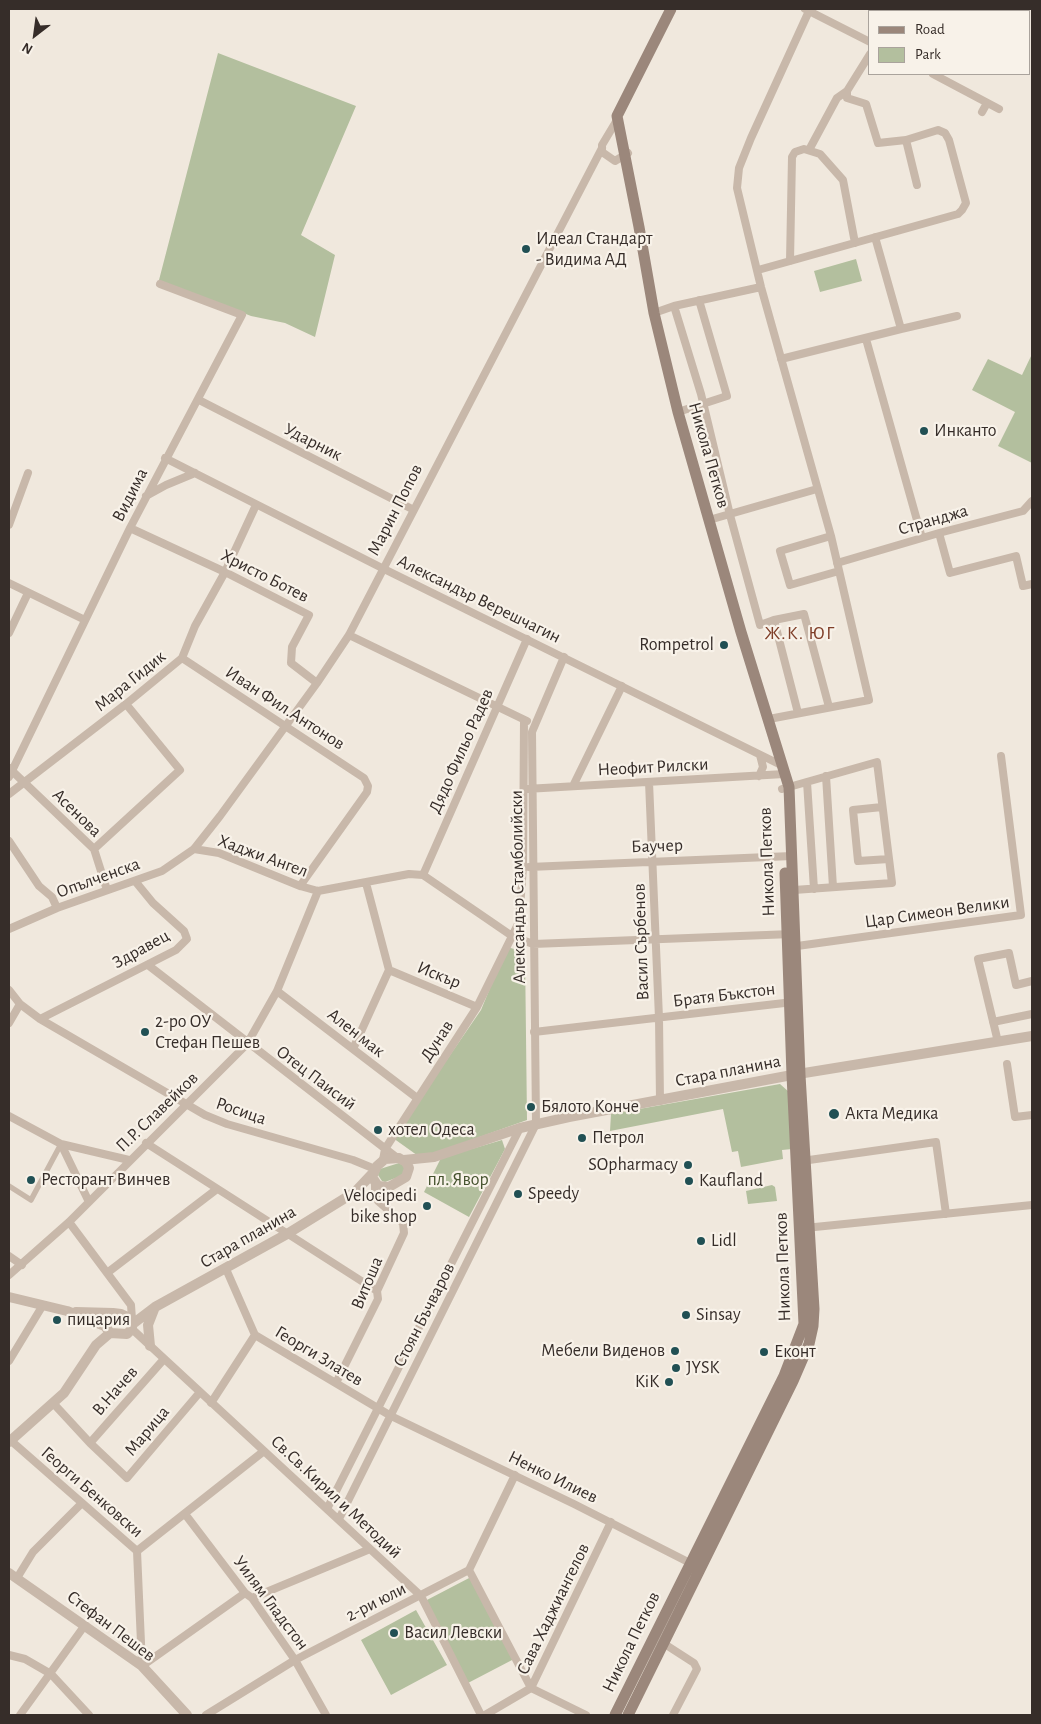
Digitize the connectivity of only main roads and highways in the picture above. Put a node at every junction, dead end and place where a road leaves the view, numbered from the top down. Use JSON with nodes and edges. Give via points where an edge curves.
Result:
{"nodes":[{"id":1,"x":671,"y":9,"type":"edge"},
{"id":2,"x":626,"y":97,"type":"junction"},
{"id":3,"x":625,"y":146,"type":"junction"},
{"id":4,"x":788,"y":856,"type":"junction"},
{"id":5,"x":791,"y":934,"type":"junction"},
{"id":6,"x":804,"y":1228,"type":"junction"},
{"id":7,"x":615,"y":1715,"type":"edge"},
{"id":8,"x":628,"y":1715,"type":"edge"}],
"edges":[{"from":1,"to":2,"type":"main road"},
{"from":2,"to":3,"type":"main road","name":"Никола Петков","via":[[623,113]]},
{"from":2,"to":3,"type":"main road","name":"Никола Петков","via":[[617,112]]},
{"from":3,"to":4,"type":"main road","name":"Никола Петков","via":[[637,187],[654,313],[678,412],[783,770]]},
{"from":4,"to":5,"type":"main road","name":"Никола Петков"},
{"from":4,"to":5,"type":"main road","name":"Никола Петков","via":[[794,890]]},
{"from":5,"to":6,"type":"main road","name":"Никола Петков"},
{"from":6,"to":7,"type":"main road","name":"Никола Петков","via":[[804,1324],[798,1343]]},
{"from":6,"to":8,"type":"main road","name":"Никола Петков","via":[[814,1309],[808,1344],[793,1381]]}]}
